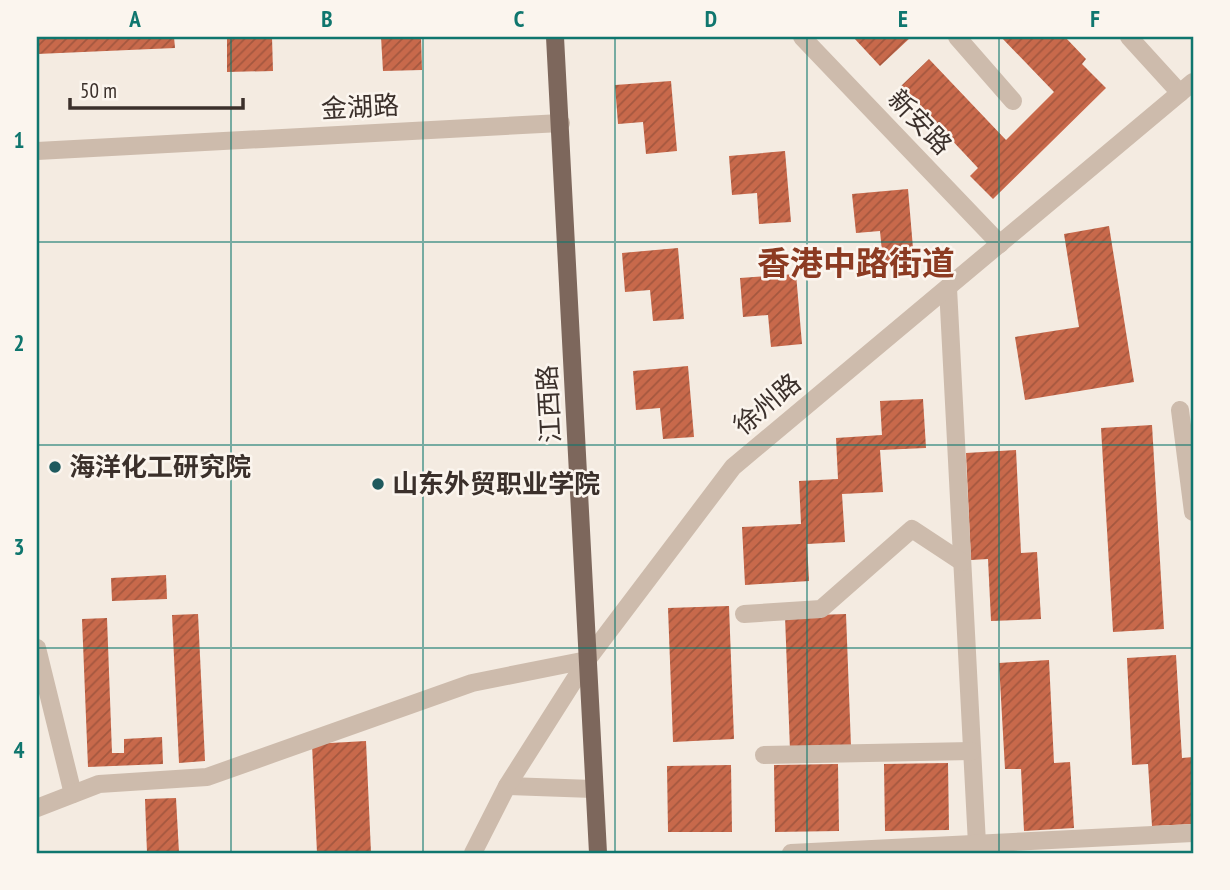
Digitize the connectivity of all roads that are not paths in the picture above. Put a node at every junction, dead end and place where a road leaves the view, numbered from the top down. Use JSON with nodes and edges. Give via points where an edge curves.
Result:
{"nodes":[{"id":1,"x":555,"y":37,"type":"edge"},
{"id":2,"x":802,"y":37,"type":"edge"},
{"id":3,"x":957,"y":37,"type":"edge"},
{"id":4,"x":1129,"y":37,"type":"edge"},
{"id":5,"x":1187,"y":88,"type":"edge"},
{"id":6,"x":1013,"y":101,"type":"dead end"},
{"id":7,"x":561,"y":123,"type":"junction"},
{"id":8,"x":37,"y":151,"type":"edge"},
{"id":9,"x":1000,"y":244,"type":"junction"},
{"id":10,"x":948,"y":288,"type":"junction"},
{"id":11,"x":1180,"y":410,"type":"dead end"},
{"id":12,"x":1193,"y":512,"type":"edge"},
{"id":13,"x":962,"y":562,"type":"junction"},
{"id":14,"x":744,"y":614,"type":"dead end"},
{"id":15,"x":37,"y":648,"type":"edge"},
{"id":16,"x":587,"y":660,"type":"junction"},
{"id":17,"x":972,"y":751,"type":"junction"},
{"id":18,"x":764,"y":755,"type":"dead end"},
{"id":19,"x":507,"y":786,"type":"junction"},
{"id":20,"x":593,"y":789,"type":"junction"},
{"id":21,"x":73,"y":794,"type":"junction"},
{"id":22,"x":37,"y":807,"type":"edge"},
{"id":23,"x":1193,"y":833,"type":"edge"},
{"id":24,"x":977,"y":844,"type":"junction"},
{"id":25,"x":899,"y":851,"type":"edge"},
{"id":26,"x":473,"y":853,"type":"edge"},
{"id":27,"x":598,"y":853,"type":"edge"},
{"id":28,"x":791,"y":853,"type":"edge"}],
"edges":[{"from":1,"to":7,"type":"main road","name":"江西路"},
{"from":2,"to":9,"type":"street","name":"新安路"},
{"from":3,"to":6,"type":"street"},
{"from":4,"to":5,"type":"street"},
{"from":5,"to":9,"type":"street","name":"徐州路"},
{"from":7,"to":8,"type":"street","name":"金湖路"},
{"from":7,"to":16,"type":"main road","name":"江西路"},
{"from":9,"to":10,"type":"street","name":"徐州路"},
{"from":10,"to":13,"type":"street"},
{"from":10,"to":16,"type":"street","name":"徐州路","via":[[733,467]]},
{"from":11,"to":12,"type":"street"},
{"from":13,"to":14,"type":"street","via":[[912,529],[821,609]]},
{"from":13,"to":17,"type":"street"},
{"from":15,"to":21,"type":"street"},
{"from":16,"to":19,"type":"street","name":"徐州路"},
{"from":16,"to":20,"type":"main road","name":"江西路"},
{"from":16,"to":21,"type":"street","via":[[472,683],[207,777],[99,784]]},
{"from":17,"to":18,"type":"street"},
{"from":17,"to":24,"type":"street"},
{"from":19,"to":20,"type":"street"},
{"from":19,"to":26,"type":"street","name":"徐州路"},
{"from":20,"to":27,"type":"main road","name":"江西路"},
{"from":21,"to":22,"type":"street"},
{"from":23,"to":24,"type":"street"},
{"from":24,"to":25,"type":"street"},
{"from":25,"to":28,"type":"street"}]}
